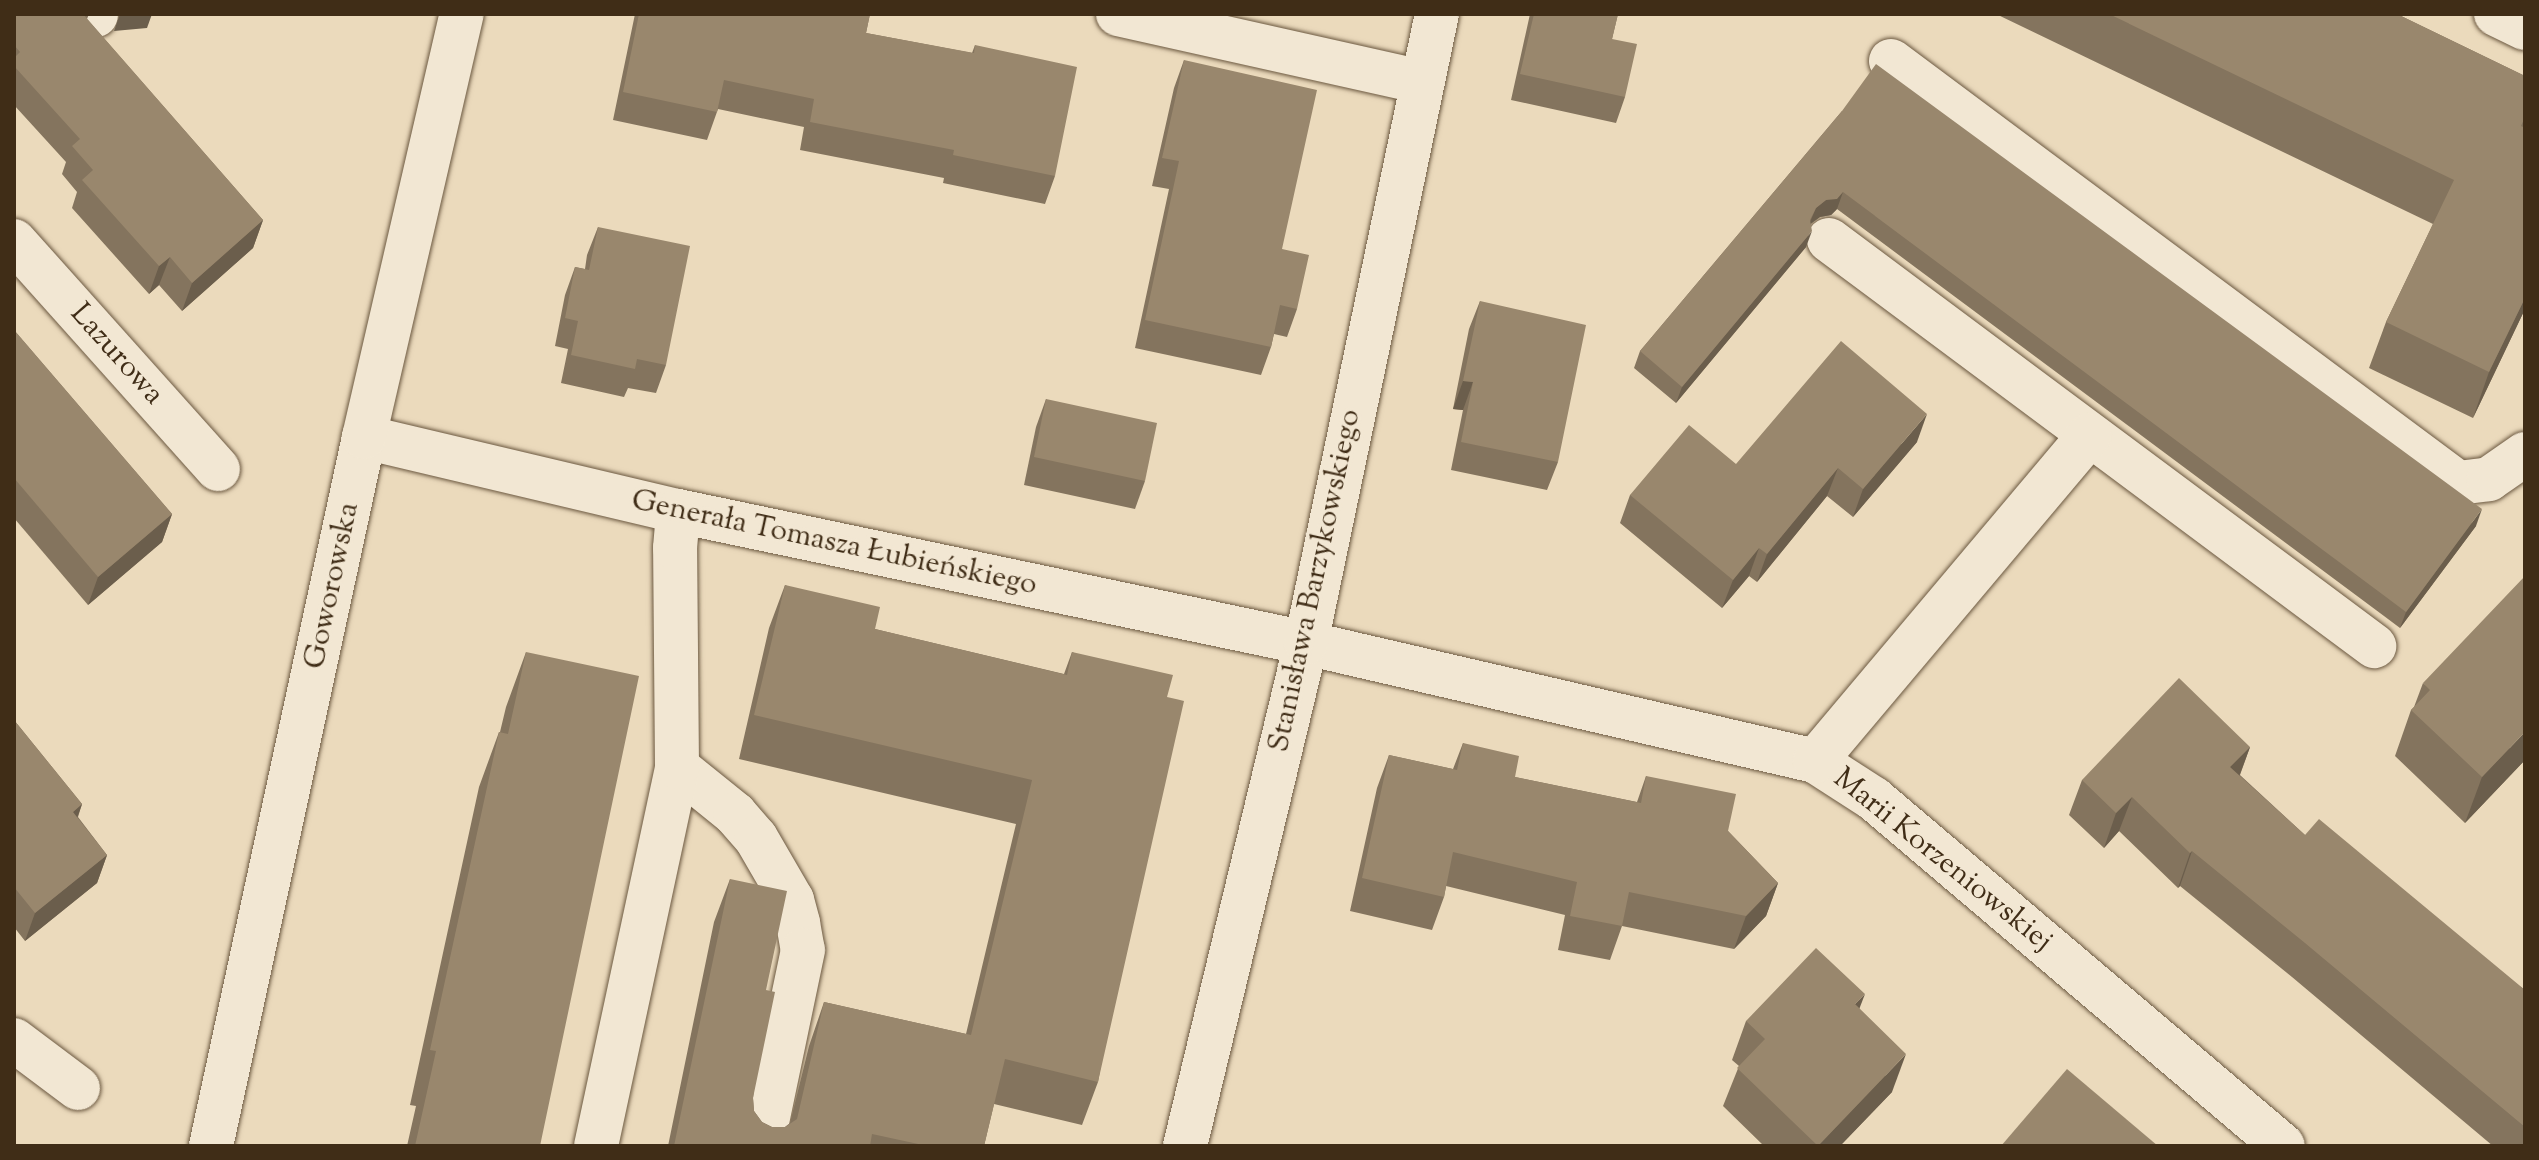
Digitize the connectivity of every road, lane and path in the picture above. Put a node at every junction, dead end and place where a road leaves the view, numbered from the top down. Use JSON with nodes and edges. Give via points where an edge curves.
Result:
{"nodes":[{"id":1,"x":1118,"y":14,"type":"edge"},
{"id":2,"x":1437,"y":14,"type":"edge"},
{"id":3,"x":2496,"y":14,"type":"edge"},
{"id":4,"x":458,"y":18,"type":"edge"},
{"id":5,"x":2525,"y":28,"type":"edge"},
{"id":6,"x":1891,"y":61,"type":"dead end"},
{"id":7,"x":1421,"y":82,"type":"junction"},
{"id":8,"x":1829,"y":240,"type":"dead end"},
{"id":9,"x":14,"y":241,"type":"edge"},
{"id":10,"x":2090,"y":435,"type":"junction"},
{"id":11,"x":364,"y":437,"type":"junction"},
{"id":12,"x":2525,"y":454,"type":"edge"},
{"id":13,"x":218,"y":469,"type":"dead end"},
{"id":14,"x":678,"y":511,"type":"junction"},
{"id":15,"x":1306,"y":643,"type":"junction"},
{"id":16,"x":2374,"y":646,"type":"dead end"},
{"id":17,"x":1815,"y":761,"type":"junction"},
{"id":18,"x":677,"y":767,"type":"junction"},
{"id":19,"x":14,"y":1040,"type":"edge"},
{"id":20,"x":78,"y":1088,"type":"dead end"},
{"id":21,"x":211,"y":1146,"type":"edge"},
{"id":22,"x":596,"y":1146,"type":"edge"},
{"id":23,"x":762,"y":1146,"type":"edge"},
{"id":24,"x":1185,"y":1146,"type":"edge"},
{"id":25,"x":2283,"y":1146,"type":"edge"}],
"edges":[{"from":1,"to":7,"type":"street"},
{"from":2,"to":7,"type":"street","name":"Stanisława Barzykowskiego"},
{"from":3,"to":5,"type":"street"},
{"from":4,"to":11,"type":"street","name":"Goworowska"},
{"from":6,"to":12,"type":"street","via":[[2458,483],[2489,479]]},
{"from":7,"to":15,"type":"street","name":"Stanisława Barzykowskiego"},
{"from":8,"to":10,"type":"street"},
{"from":9,"to":13,"type":"street","name":"Lazurowa"},
{"from":10,"to":16,"type":"street"},
{"from":10,"to":17,"type":"street"},
{"from":11,"to":14,"type":"street","name":"Generała Tomasza Łubieńskiego"},
{"from":11,"to":21,"type":"street","name":"Goworowska"},
{"from":14,"to":15,"type":"street","name":"Generała Tomasza Łubieńskiego"},
{"from":14,"to":18,"type":"street"},
{"from":15,"to":17,"type":"street","name":"Marii Korzeniowskiej"},
{"from":15,"to":24,"type":"street","name":"Stanisława Barzykowskiego"},
{"from":17,"to":25,"type":"street","name":"Marii Korzeniowskiej","via":[[1874,799]]},
{"from":18,"to":22,"type":"street"},
{"from":18,"to":23,"type":"street","via":[[756,838],[792,900],[798,923],[803,950]]},
{"from":19,"to":20,"type":"street"}]}
